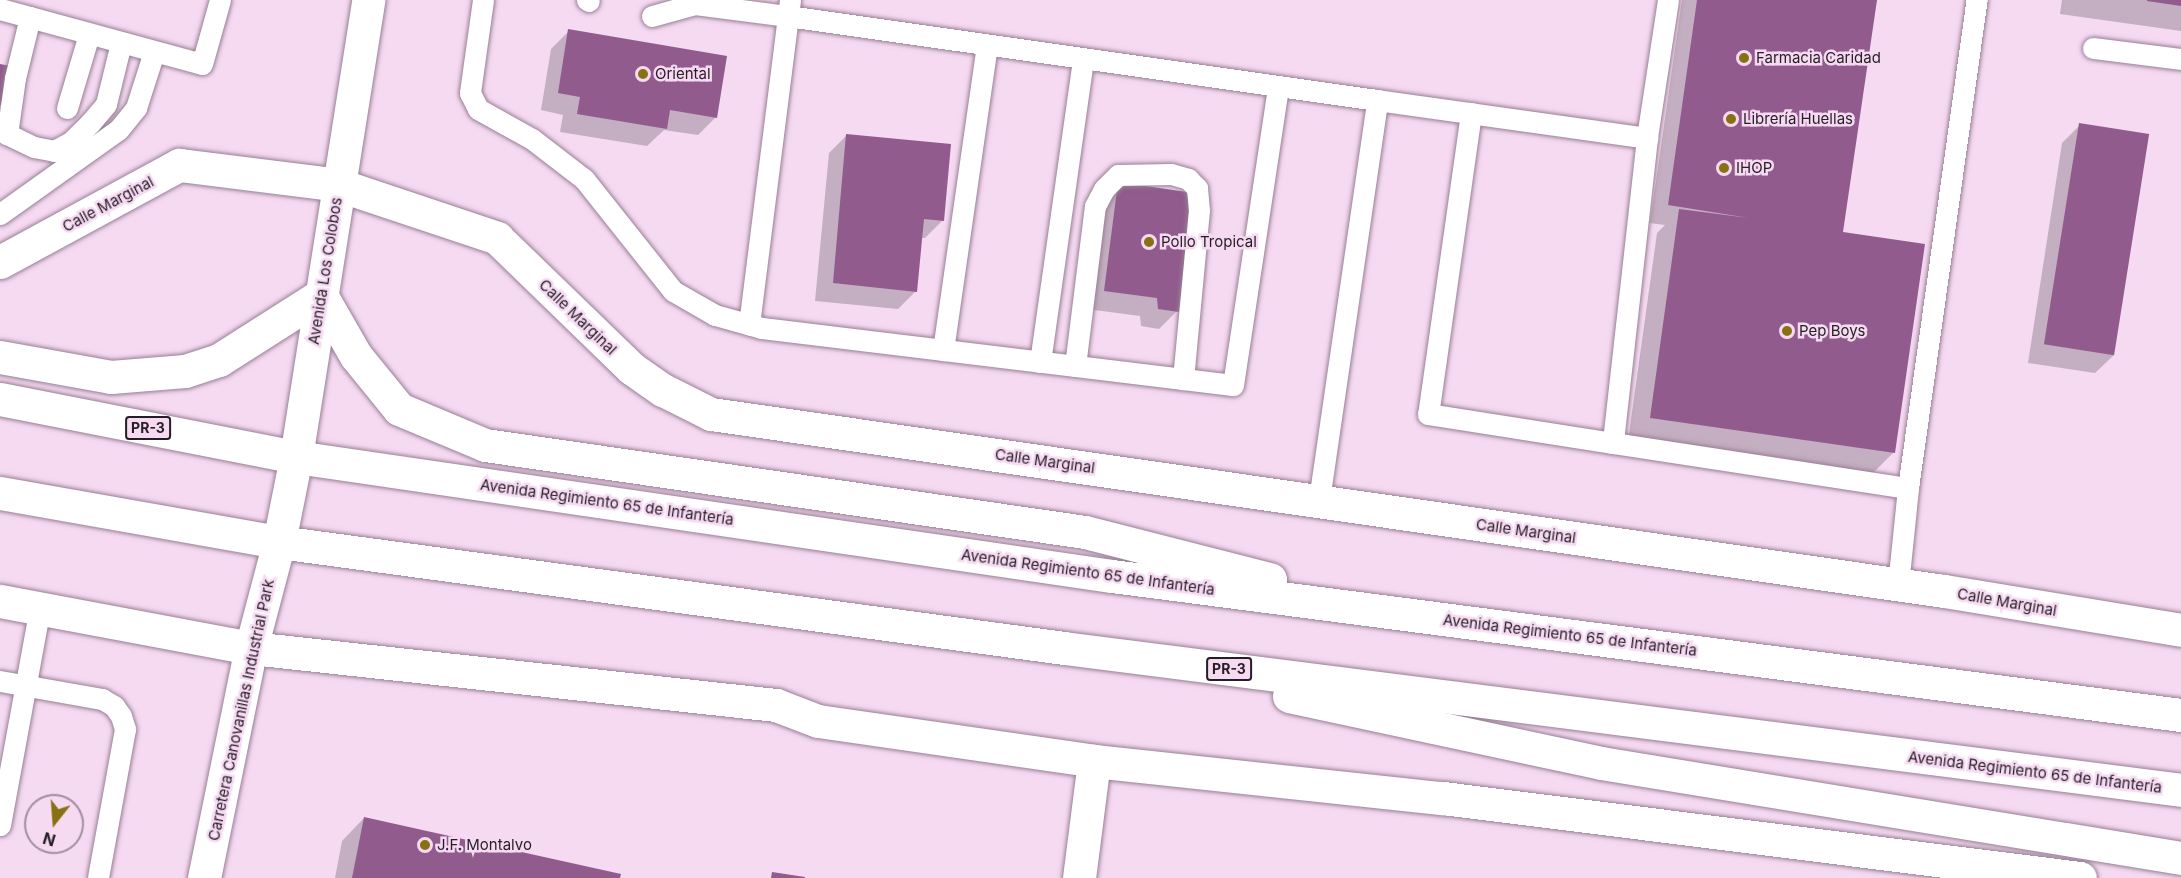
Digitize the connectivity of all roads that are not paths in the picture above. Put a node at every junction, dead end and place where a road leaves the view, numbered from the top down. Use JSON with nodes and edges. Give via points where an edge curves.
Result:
{"nodes":[{"id":1,"x":220,"y":0,"type":"edge"},
{"id":2,"x":368,"y":0,"type":"edge"},
{"id":3,"x":483,"y":0,"type":"edge"},
{"id":4,"x":1668,"y":0,"type":"edge"},
{"id":5,"x":1977,"y":0,"type":"edge"},
{"id":6,"x":691,"y":2,"type":"edge"},
{"id":7,"x":789,"y":8,"type":"edge"},
{"id":8,"x":0,"y":10,"type":"edge"},
{"id":9,"x":652,"y":16,"type":"dead end"},
{"id":10,"x":30,"y":17,"type":"junction"},
{"id":11,"x":89,"y":33,"type":"junction"},
{"id":12,"x":121,"y":43,"type":"junction"},
{"id":13,"x":987,"y":45,"type":"junction"},
{"id":14,"x":2093,"y":48,"type":"dead end"},
{"id":15,"x":154,"y":52,"type":"junction"},
{"id":16,"x":1083,"y":59,"type":"junction"},
{"id":17,"x":2181,"y":59,"type":"edge"},
{"id":18,"x":1278,"y":86,"type":"junction"},
{"id":19,"x":1377,"y":100,"type":"junction"},
{"id":20,"x":67,"y":108,"type":"dead end"},
{"id":21,"x":1471,"y":113,"type":"junction"},
{"id":22,"x":1647,"y":138,"type":"junction"},
{"id":23,"x":339,"y":185,"type":"junction"},
{"id":24,"x":0,"y":214,"type":"edge"},
{"id":25,"x":0,"y":262,"type":"edge"},
{"id":26,"x":321,"y":295,"type":"junction"},
{"id":27,"x":749,"y":325,"type":"junction"},
{"id":28,"x":943,"y":350,"type":"junction"},
{"id":29,"x":0,"y":357,"type":"edge"},
{"id":30,"x":1040,"y":362,"type":"junction"},
{"id":31,"x":1075,"y":366,"type":"junction"},
{"id":32,"x":1183,"y":379,"type":"junction"},
{"id":33,"x":0,"y":399,"type":"edge"},
{"id":34,"x":1613,"y":443,"type":"junction"},
{"id":35,"x":296,"y":457,"type":"junction"},
{"id":36,"x":1908,"y":488,"type":"junction"},
{"id":37,"x":0,"y":493,"type":"edge"},
{"id":38,"x":1318,"y":500,"type":"junction"},
{"id":39,"x":279,"y":542,"type":"junction"},
{"id":40,"x":1898,"y":585,"type":"junction"},
{"id":41,"x":0,"y":601,"type":"edge"},
{"id":42,"x":40,"y":608,"type":"junction"},
{"id":43,"x":1419,"y":616,"type":"junction"},
{"id":44,"x":2181,"y":630,"type":"edge"},
{"id":45,"x":251,"y":648,"type":"junction"},
{"id":46,"x":1064,"y":648,"type":"junction"},
{"id":47,"x":0,"y":681,"type":"edge"},
{"id":48,"x":26,"y":685,"type":"junction"},
{"id":49,"x":2181,"y":715,"type":"edge"},
{"id":50,"x":1094,"y":761,"type":"junction"},
{"id":51,"x":2181,"y":790,"type":"edge"},
{"id":52,"x":0,"y":825,"type":"edge"},
{"id":53,"x":2181,"y":858,"type":"edge"},
{"id":54,"x":98,"y":878,"type":"edge"},
{"id":55,"x":204,"y":878,"type":"edge"},
{"id":56,"x":1079,"y":878,"type":"edge"},
{"id":57,"x":2080,"y":878,"type":"edge"}],
"edges":[{"from":1,"to":15,"type":"lane","via":[[202,64]]},
{"from":2,"to":23,"type":"main road","name":"Avenida Los Colobos"},
{"from":3,"to":27,"type":"lane","via":[[470,93],[478,109],[532,138],[584,179],[673,291],[715,315]]},
{"from":4,"to":22,"type":"lane"},
{"from":5,"to":36,"type":"lane"},
{"from":6,"to":7,"type":"lane"},
{"from":6,"to":9,"type":"lane"},
{"from":7,"to":13,"type":"lane"},
{"from":7,"to":27,"type":"lane"},
{"from":8,"to":10,"type":"lane"},
{"from":10,"to":11,"type":"lane"},
{"from":10,"to":12,"type":"lane","via":[[13,87],[7,134],[34,147],[54,151],[71,142],[91,122],[106,104]]},
{"from":11,"to":12,"type":"lane"},
{"from":11,"to":20,"type":"lane"},
{"from":12,"to":15,"type":"lane"},
{"from":13,"to":16,"type":"lane"},
{"from":13,"to":28,"type":"lane"},
{"from":14,"to":17,"type":"lane"},
{"from":15,"to":24,"type":"lane","via":[[136,108],[119,129]]},
{"from":16,"to":18,"type":"lane"},
{"from":16,"to":30,"type":"lane"},
{"from":18,"to":19,"type":"lane"},
{"from":18,"to":32,"type":"lane","via":[[1233,385]]},
{"from":19,"to":21,"type":"lane"},
{"from":19,"to":38,"type":"lane"},
{"from":21,"to":22,"type":"lane"},
{"from":21,"to":34,"type":"lane","via":[[1428,414]]},
{"from":22,"to":34,"type":"lane"},
{"from":23,"to":25,"type":"main road","name":"Calle Marginal","via":[[179,165]]},
{"from":23,"to":26,"type":"main road","name":"Avenida Los Colobos"},
{"from":23,"to":38,"type":"main road","name":"Calle Marginal","via":[[497,238],[631,368],[663,390],[711,414]]},
{"from":26,"to":29,"type":"main road","via":[[219,360],[185,371],[111,377]]},
{"from":26,"to":35,"type":"main road","name":"Avenida Los Colobos"},
{"from":26,"to":43,"type":"main road","via":[[356,356],[399,409],[485,445],[1085,532]]},
{"from":27,"to":28,"type":"lane"},
{"from":28,"to":30,"type":"lane"},
{"from":30,"to":31,"type":"lane"},
{"from":31,"to":32,"type":"lane"},
{"from":31,"to":32,"type":"lane","via":[[1095,206],[1118,175],[1171,174],[1188,179],[1197,188],[1199,210]]},
{"from":33,"to":35,"type":"main road","name":"Avenida Regimiento 65 de Infantería","number":"PR-3"},
{"from":34,"to":36,"type":"lane"},
{"from":35,"to":39,"type":"main road","name":"Avenida Los Colobos"},
{"from":35,"to":43,"type":"main road","name":"Avenida Regimiento 65 de Infantería","number":"PR-3","via":[[1112,576]]},
{"from":36,"to":40,"type":"lane"},
{"from":37,"to":39,"type":"main road","name":"Avenida Regimiento 65 de Infantería","number":"PR-3"},
{"from":38,"to":40,"type":"main road","name":"Calle Marginal"},
{"from":39,"to":45,"type":"main road","name":"Carretera Canovanillas Industrial Park"},
{"from":39,"to":46,"type":"main road","name":"Avenida Regimiento 65 de Infantería","number":"PR-3"},
{"from":40,"to":44,"type":"main road","name":"Calle Marginal"},
{"from":41,"to":42,"type":"main road"},
{"from":42,"to":45,"type":"main road"},
{"from":42,"to":48,"type":"lane"},
{"from":43,"to":49,"type":"main road","name":"Avenida Regimiento 65 de Infantería","number":"PR-3"},
{"from":45,"to":50,"type":"main road","via":[[776,705],[818,721]]},
{"from":45,"to":55,"type":"main road","name":"Carretera Canovanillas Industrial Park"},
{"from":46,"to":51,"type":"main road","name":"Avenida Regimiento 65 de Infantería","number":"PR-3"},
{"from":46,"to":53,"type":"main road","via":[[1601,763]]},
{"from":47,"to":48,"type":"lane"},
{"from":48,"to":52,"type":"lane"},
{"from":48,"to":54,"type":"lane","via":[[102,699],[121,716],[124,729]]},
{"from":50,"to":56,"type":"main road"},
{"from":50,"to":57,"type":"main road","via":[[1443,798]]}]}
